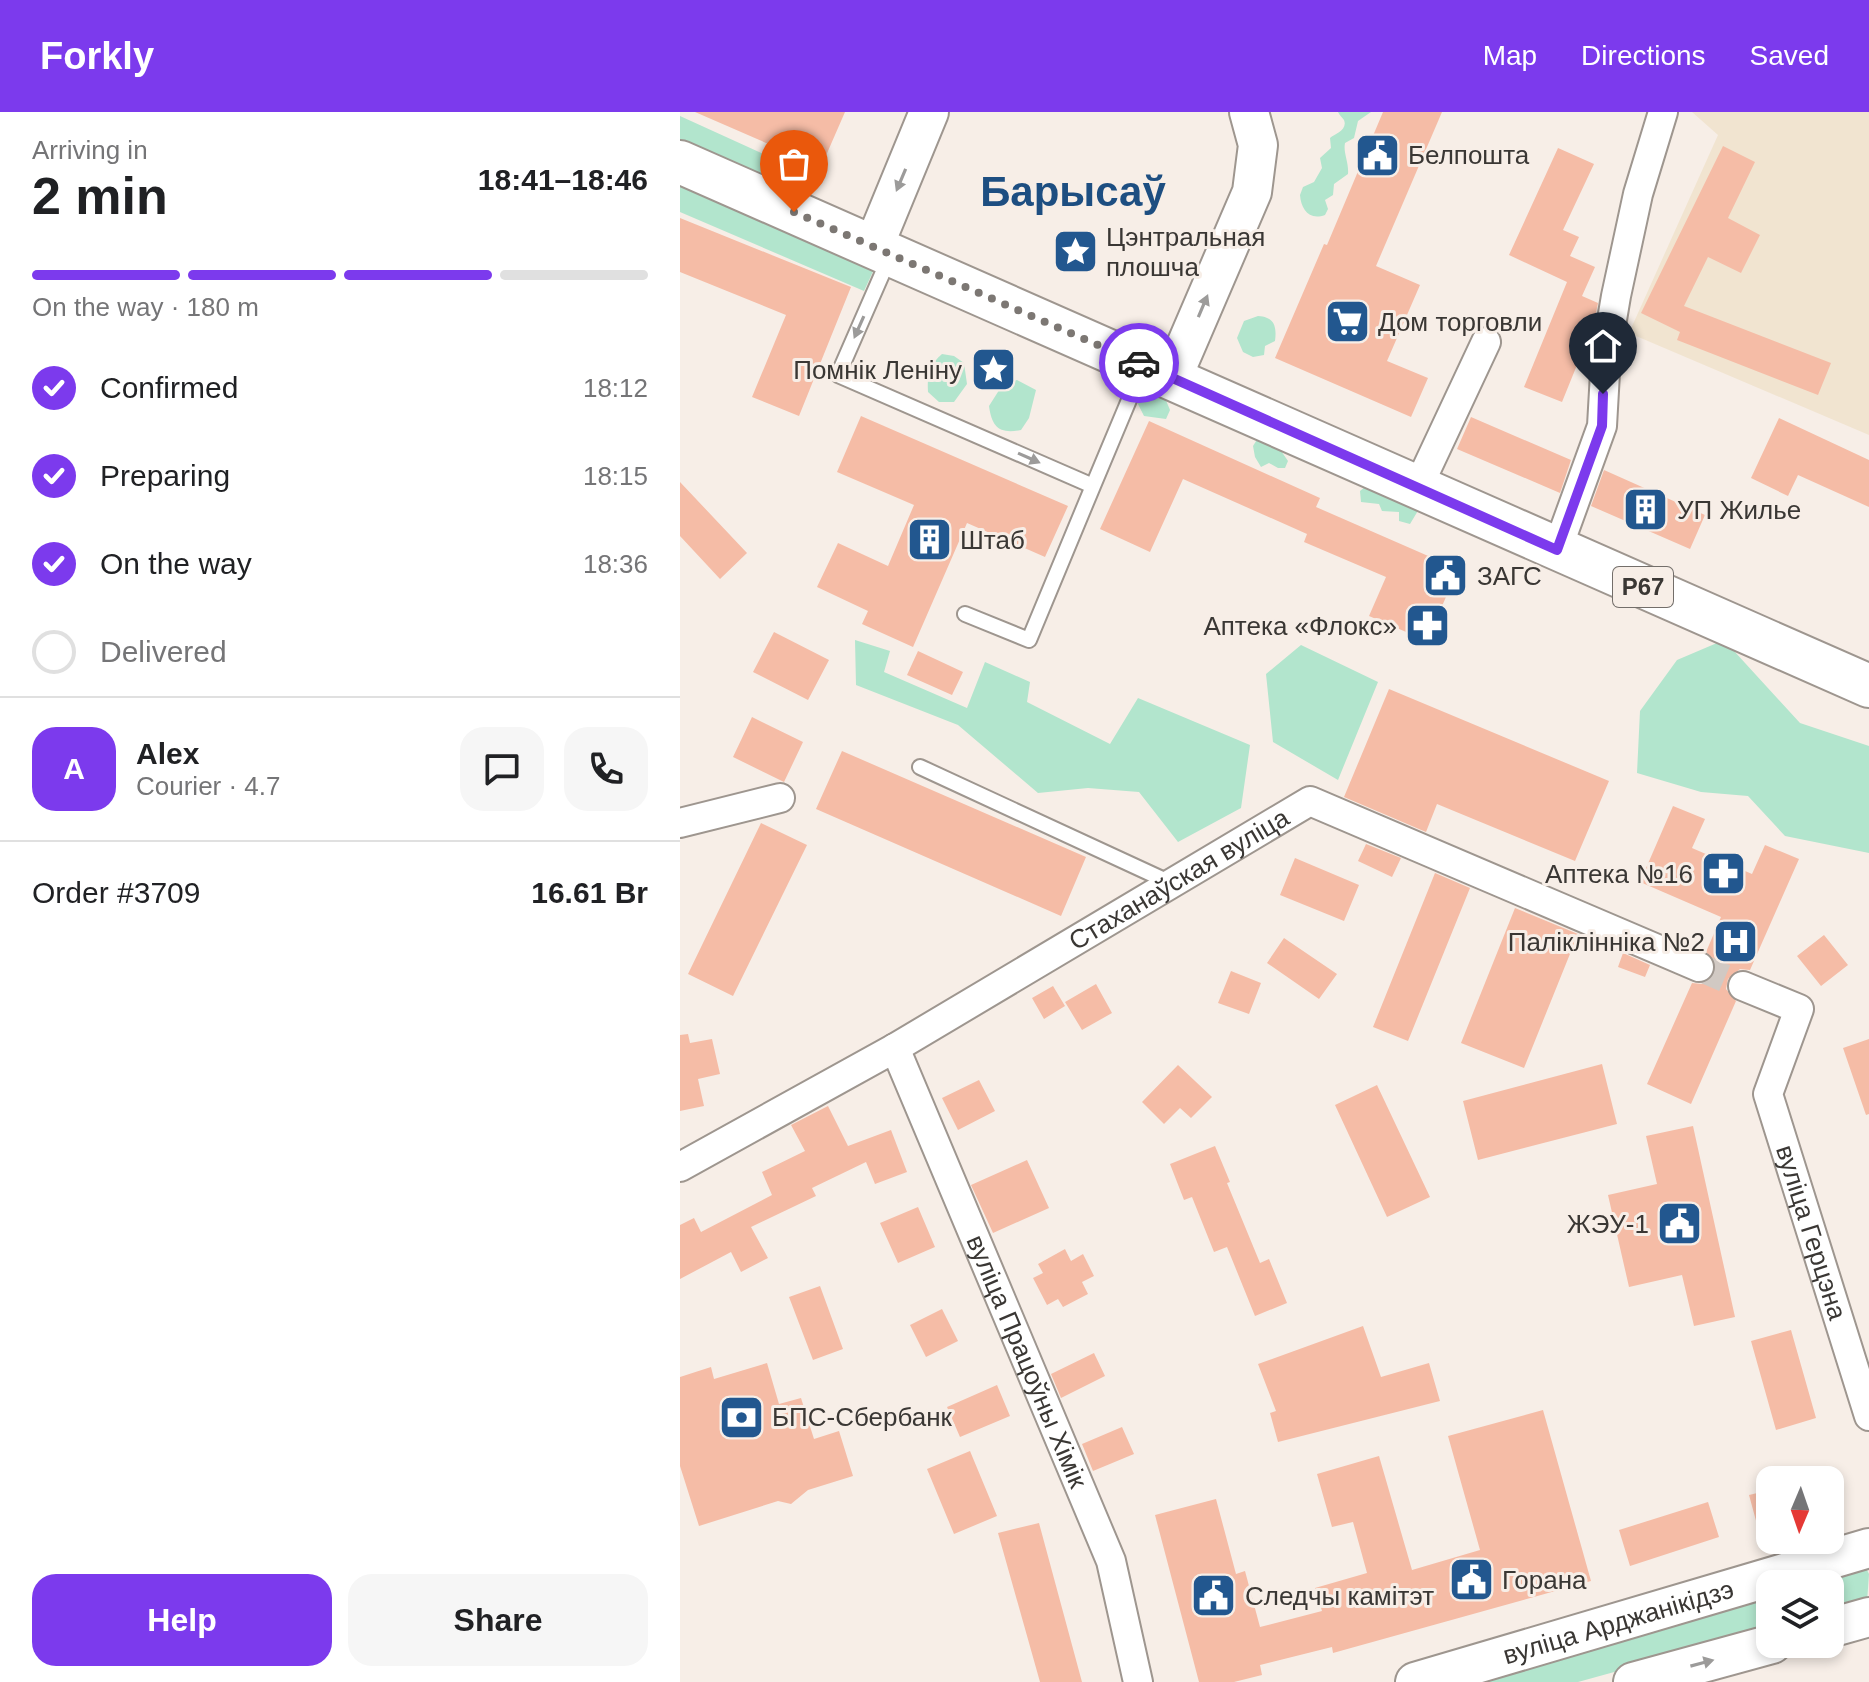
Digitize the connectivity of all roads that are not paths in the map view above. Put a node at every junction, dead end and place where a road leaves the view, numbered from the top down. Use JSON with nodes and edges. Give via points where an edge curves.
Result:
{"nodes":[{"id":1,"x":929,"y":112,"type":"edge"},
{"id":2,"x":1249,"y":112,"type":"edge"},
{"id":3,"x":1663,"y":112,"type":"edge"},
{"id":4,"x":680,"y":162,"type":"edge"},
{"id":5,"x":881,"y":252,"type":"junction"},
{"id":6,"x":1486,"y":342,"type":"dead end"},
{"id":7,"x":1158,"y":372,"type":"junction"},
{"id":8,"x":1093,"y":486,"type":"junction"},
{"id":9,"x":1418,"y":487,"type":"junction"},
{"id":10,"x":1557,"y":550,"type":"junction"},
{"id":11,"x":965,"y":614,"type":"dead end"},
{"id":12,"x":1869,"y":686,"type":"edge"},
{"id":13,"x":920,"y":767,"type":"dead end"},
{"id":14,"x":780,"y":798,"type":"dead end"},
{"id":15,"x":680,"y":823,"type":"edge"},
{"id":16,"x":1172,"y":883,"type":"junction"},
{"id":17,"x":1699,"y":967,"type":"tunnel mouth"},
{"id":18,"x":1743,"y":986,"type":"tunnel mouth"},
{"id":19,"x":895,"y":1048,"type":"junction"},
{"id":20,"x":680,"y":1167,"type":"edge"},
{"id":21,"x":1869,"y":1416,"type":"edge"},
{"id":22,"x":1869,"y":1548,"type":"edge"},
{"id":23,"x":1869,"y":1617,"type":"edge"},
{"id":24,"x":1844,"y":1624,"type":"edge"},
{"id":25,"x":1756,"y":1648,"type":"edge"},
{"id":26,"x":1138,"y":1682,"type":"edge"},
{"id":27,"x":1415,"y":1682,"type":"edge"},
{"id":28,"x":1633,"y":1682,"type":"edge"}],
"edges":[{"from":1,"to":5,"type":"main road","one_way":true},
{"from":7,"to":2,"type":"main road","one_way":true,"via":[[1252,192],[1258,145]]},
{"from":3,"to":10,"type":"street","via":[[1616,296],[1602,426]]},
{"from":4,"to":5,"type":"main road","number":"Р67"},
{"from":5,"to":7,"type":"main road","number":"Р67"},
{"from":5,"to":8,"type":"lane","one_way":true,"via":[[838,375]]},
{"from":6,"to":9,"type":"street"},
{"from":7,"to":8,"type":"lane"},
{"from":7,"to":9,"type":"main road","number":"Р67"},
{"from":8,"to":11,"type":"lane","via":[[1029,640]]},
{"from":9,"to":10,"type":"main road","number":"Р67"},
{"from":10,"to":12,"type":"main road","number":"Р67"},
{"from":13,"to":16,"type":"lane"},
{"from":14,"to":15,"type":"street"},
{"from":16,"to":17,"type":"street","name":"Стаханаўская вуліца","via":[[1310,801]]},
{"from":16,"to":19,"type":"street","name":"Стаханаўская вуліца"},
{"from":18,"to":21,"type":"street","name":"вуліца Герцэна","via":[[1799,1009],[1768,1094]]},
{"from":19,"to":20,"type":"street","name":"Стаханаўская вуліца"},
{"from":19,"to":26,"type":"street","name":"вуліца Працоўны Хімік","via":[[1111,1561]]},
{"from":22,"to":27,"type":"main road","name":"вуліца Арджанікідзэ"},
{"from":23,"to":24,"type":"main road"},
{"from":28,"to":25,"type":"main road","one_way":true}]}
